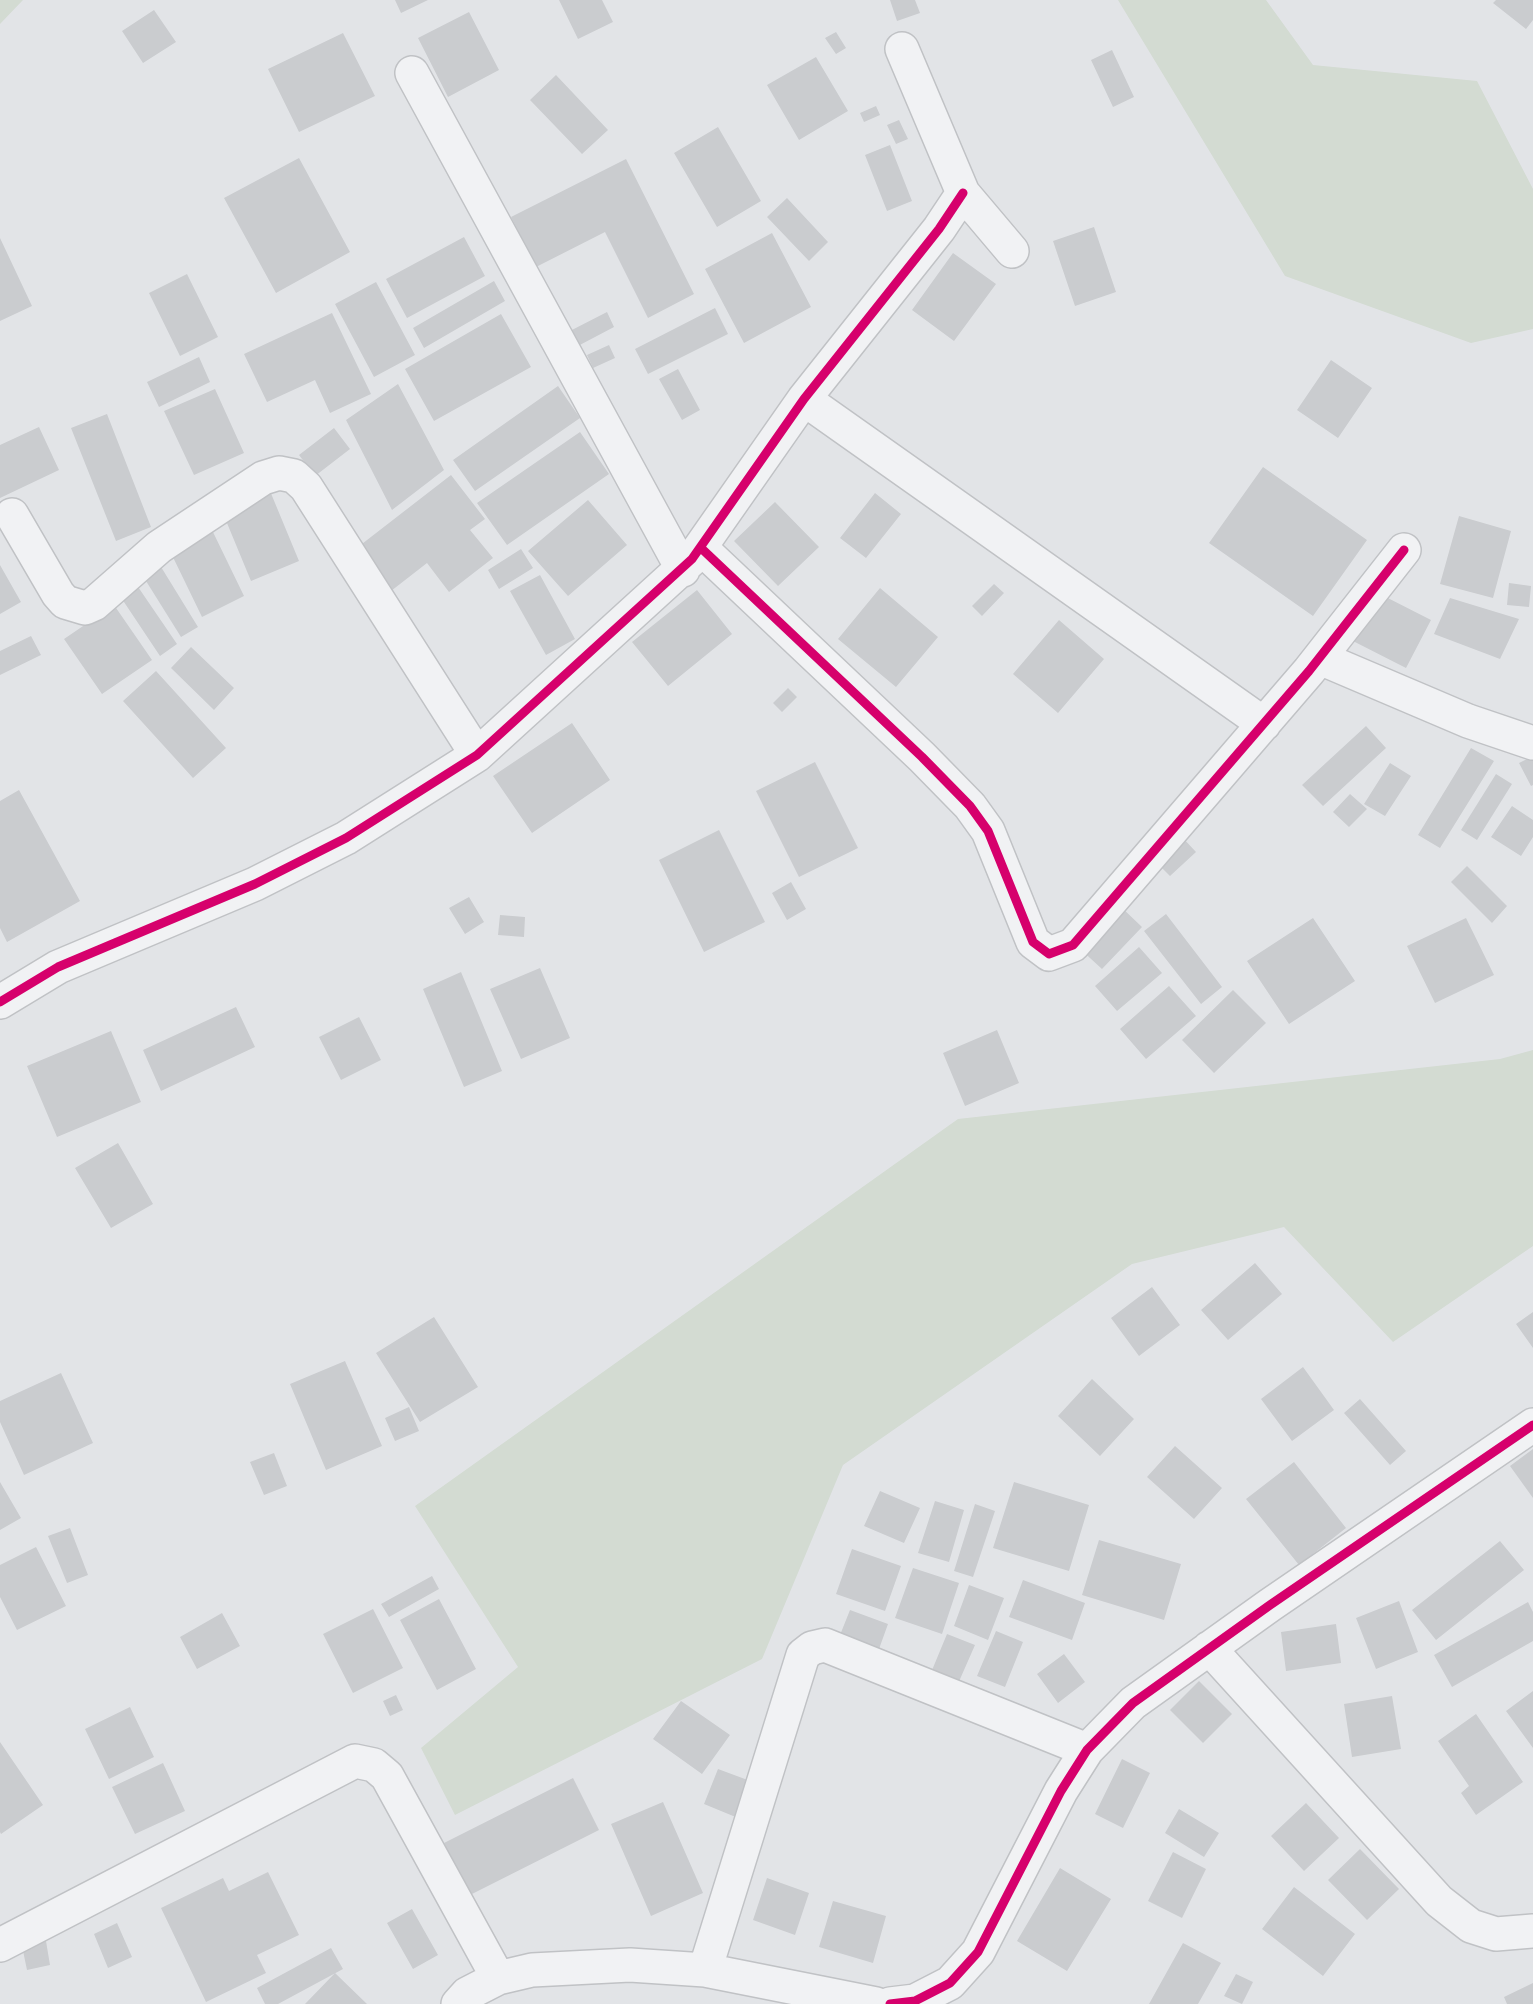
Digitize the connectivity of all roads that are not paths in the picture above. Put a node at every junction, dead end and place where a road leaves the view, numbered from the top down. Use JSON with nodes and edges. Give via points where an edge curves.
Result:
{"nodes":[{"id":1,"x":902,"y":49,"type":"dead end"},
{"id":2,"x":412,"y":73,"type":"dead end"},
{"id":3,"x":963,"y":193,"type":"junction"},
{"id":4,"x":1012,"y":251,"type":"dead end"},
{"id":5,"x":804,"y":399,"type":"junction"},
{"id":6,"x":12,"y":515,"type":"dead end"},
{"id":7,"x":1404,"y":550,"type":"dead end"},
{"id":8,"x":692,"y":559,"type":"junction"},
{"id":9,"x":1320,"y":658,"type":"junction"},
{"id":10,"x":1264,"y":724,"type":"junction"},
{"id":11,"x":1533,"y":743,"type":"edge"},
{"id":12,"x":477,"y":755,"type":"junction"},
{"id":13,"x":0,"y":1002,"type":"edge"},
{"id":14,"x":1533,"y":1425,"type":"edge"},
{"id":15,"x":1209,"y":1648,"type":"junction"},
{"id":16,"x":1087,"y":1749,"type":"junction"},
{"id":17,"x":1533,"y":1930,"type":"edge"},
{"id":18,"x":0,"y":1945,"type":"edge"},
{"id":19,"x":705,"y":1970,"type":"junction"},
{"id":20,"x":498,"y":1978,"type":"junction"},
{"id":21,"x":909,"y":2003,"type":"edge"},
{"id":22,"x":458,"y":2004,"type":"edge"},
{"id":23,"x":876,"y":2004,"type":"edge"}],
"edges":[{"from":1,"to":3,"type":"street"},
{"from":2,"to":8,"type":"street"},
{"from":3,"to":4,"type":"street"},
{"from":3,"to":5,"type":"street"},
{"from":5,"to":8,"type":"street"},
{"from":5,"to":10,"type":"street"},
{"from":6,"to":12,"type":"street","via":[[58,594],[65,602],[85,608],[159,547],[263,478],[279,473],[294,476],[306,487]]},
{"from":7,"to":9,"type":"street"},
{"from":8,"to":10,"type":"street","via":[[922,757],[970,806],[988,831],[1033,942],[1049,954],[1073,945]]},
{"from":8,"to":12,"type":"street"},
{"from":9,"to":10,"type":"street"},
{"from":9,"to":11,"type":"street","via":[[1468,721]]},
{"from":12,"to":13,"type":"street","via":[[346,838],[255,884],[58,966]]},
{"from":14,"to":15,"type":"street"},
{"from":15,"to":16,"type":"street","via":[[1133,1703]]},
{"from":15,"to":17,"type":"street","via":[[1439,1901],[1471,1926],[1496,1934]]},
{"from":16,"to":19,"type":"street","via":[[825,1645],[812,1648],[803,1654]]},
{"from":16,"to":21,"type":"street","via":[[1061,1791],[978,1952],[950,1983]]},
{"from":18,"to":20,"type":"street","via":[[355,1761],[374,1765],[387,1776]]},
{"from":19,"to":20,"type":"street","via":[[630,1965],[532,1970]]},
{"from":19,"to":23,"type":"street"},
{"from":20,"to":22,"type":"street"}]}
